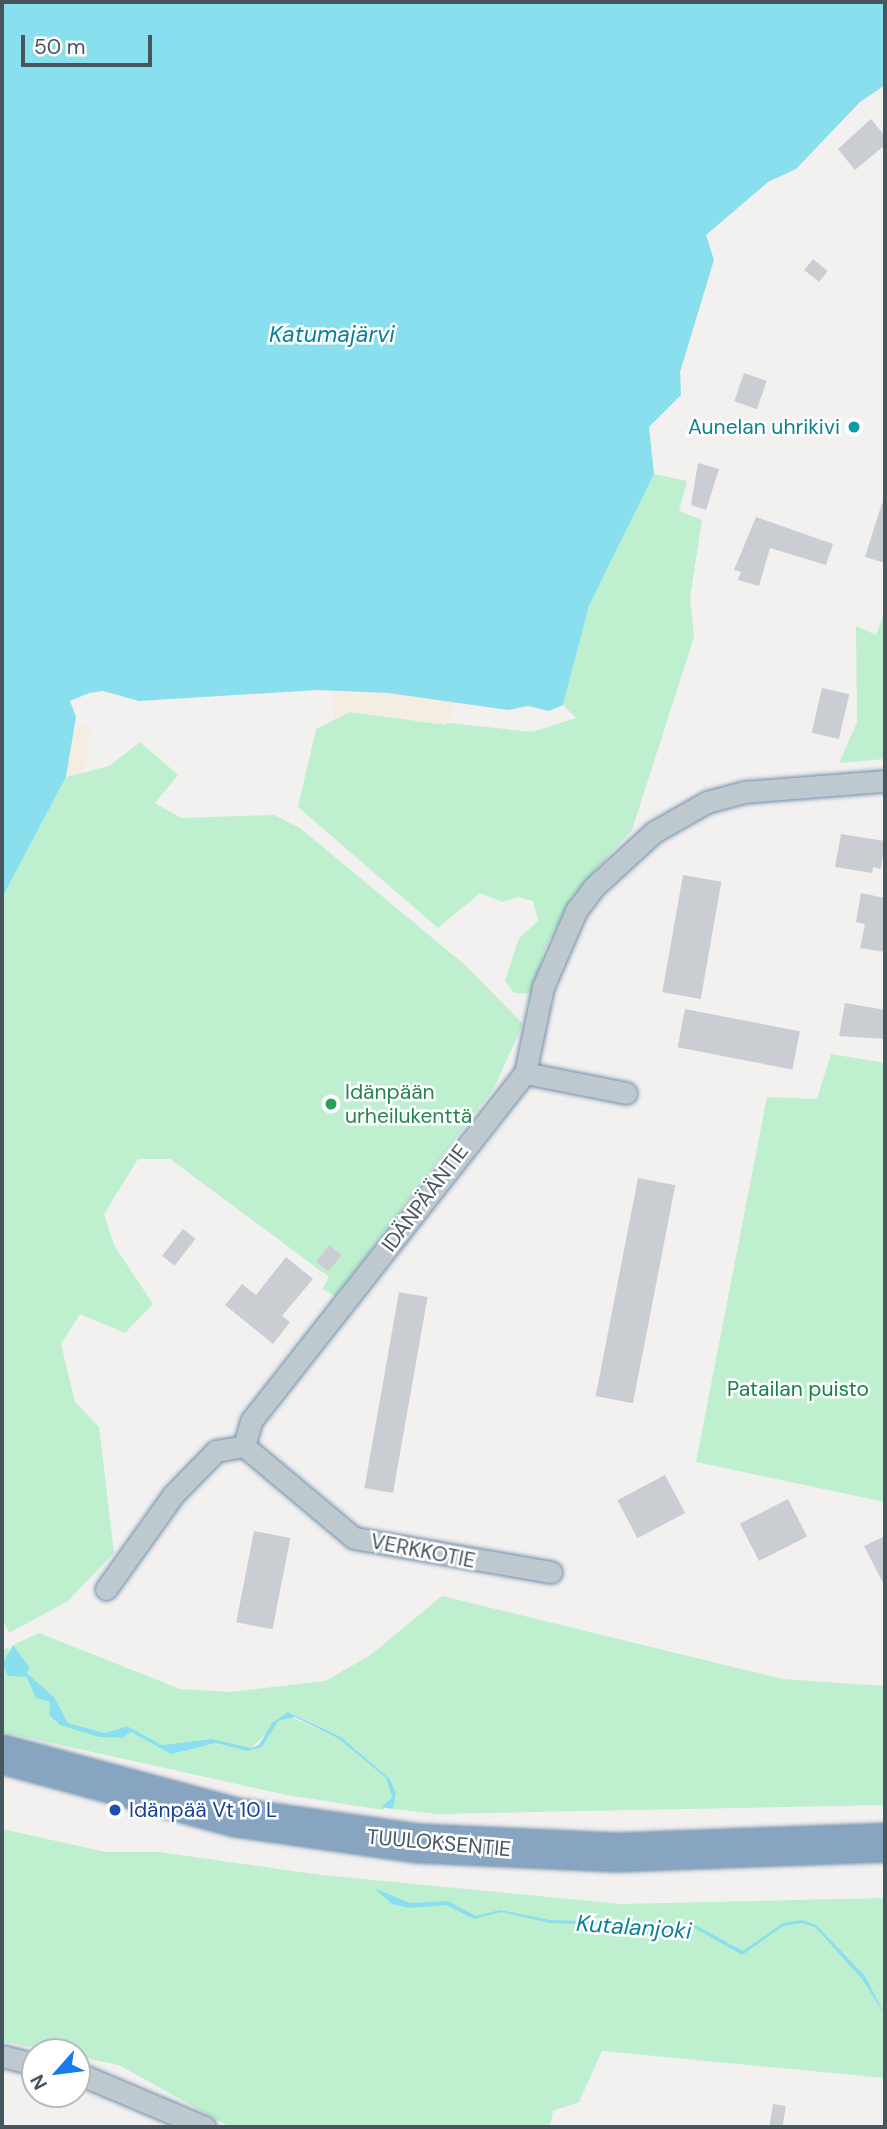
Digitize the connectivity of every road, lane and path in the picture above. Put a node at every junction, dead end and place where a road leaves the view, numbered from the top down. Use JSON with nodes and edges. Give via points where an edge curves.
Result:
{"nodes":[{"id":1,"x":885,"y":781,"type":"edge"},
{"id":2,"x":525,"y":1073,"type":"junction"},
{"id":3,"x":626,"y":1093,"type":"dead end"},
{"id":4,"x":244,"y":1446,"type":"junction"},
{"id":5,"x":551,"y":1572,"type":"dead end"},
{"id":6,"x":106,"y":1589,"type":"dead end"},
{"id":7,"x":2,"y":1754,"type":"edge"},
{"id":8,"x":885,"y":1842,"type":"edge"},
{"id":9,"x":2,"y":2056,"type":"edge"},
{"id":10,"x":21,"y":2061,"type":"edge"},
{"id":11,"x":91,"y":2079,"type":"edge"},
{"id":12,"x":205,"y":2127,"type":"edge"}],
"edges":[{"from":1,"to":2,"type":"street","name":"IDÄNPÄÄNTIE","via":[[744,792],[707,802],[654,832],[621,858],[576,911],[559,946],[538,1007]]},
{"from":2,"to":3,"type":"street"},
{"from":2,"to":4,"type":"street","name":"IDÄNPÄÄNTIE","via":[[251,1421]]},
{"from":4,"to":5,"type":"street","name":"VERKKOTIE","via":[[354,1538]]},
{"from":4,"to":6,"type":"street","via":[[216,1451],[173,1495]]},
{"from":7,"to":8,"type":"highway","name":"TUULOKSENTIE","via":[[235,1817],[418,1843],[617,1852]]},
{"from":9,"to":10,"type":"street"},
{"from":11,"to":12,"type":"street"}]}
